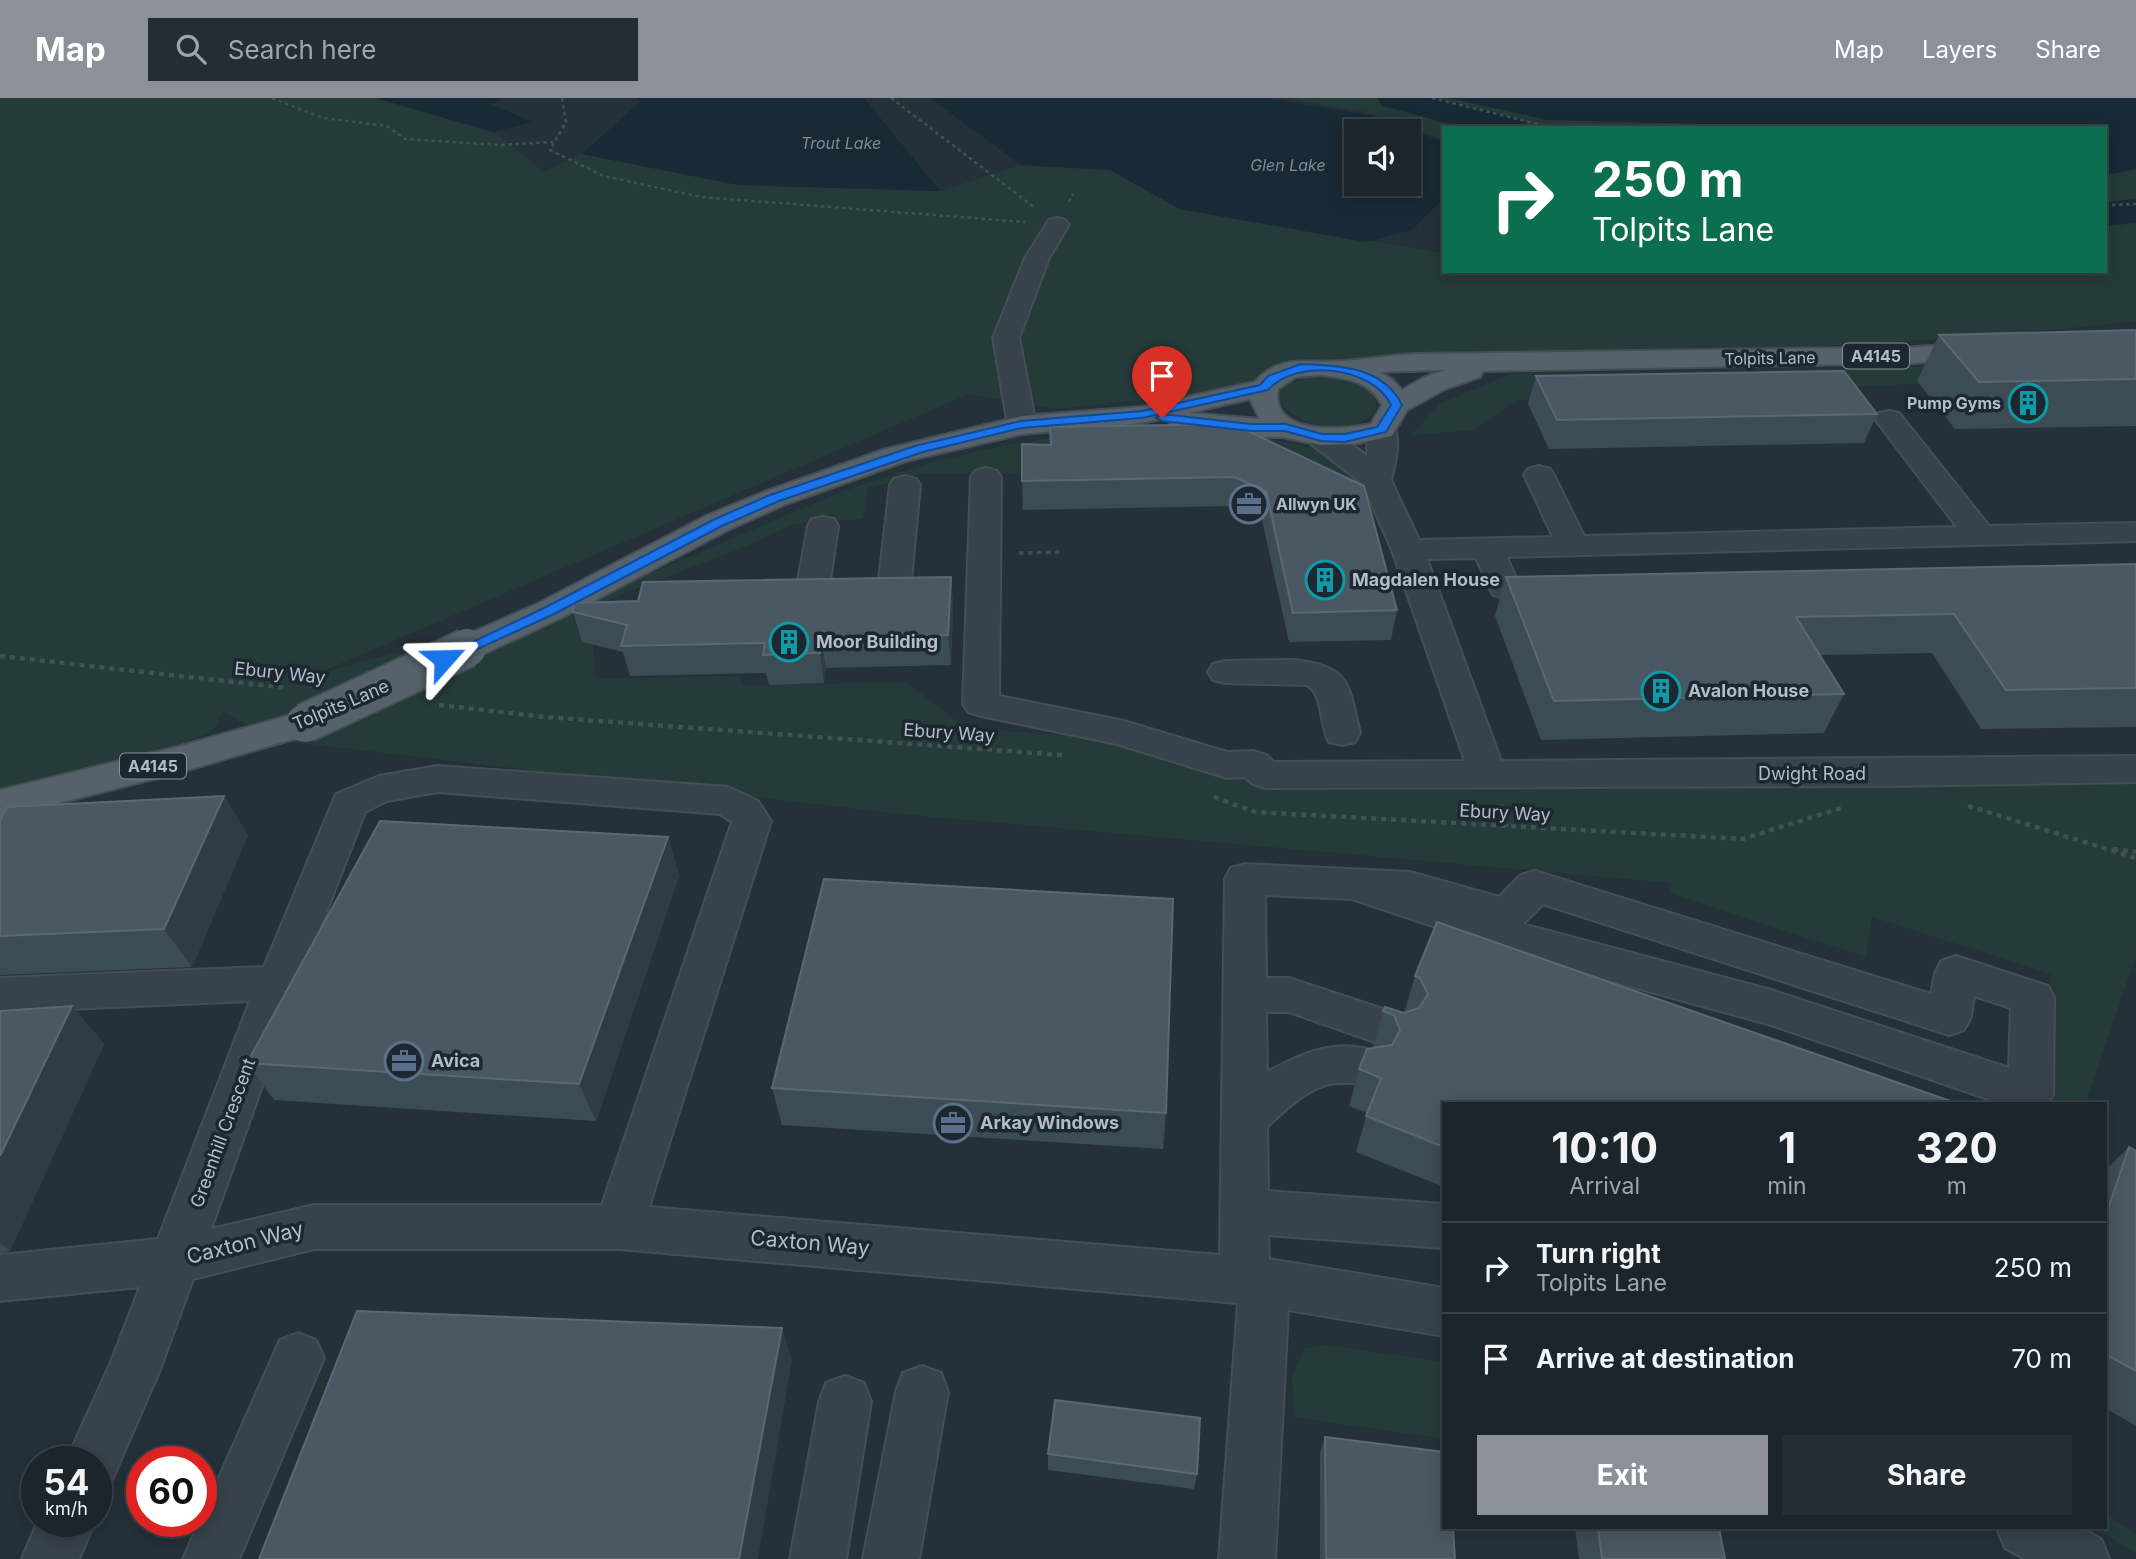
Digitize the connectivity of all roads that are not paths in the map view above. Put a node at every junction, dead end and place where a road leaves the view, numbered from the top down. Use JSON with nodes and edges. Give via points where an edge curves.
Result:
{"nodes":[{"id":1,"x":1057,"y":225,"type":"road end"},
{"id":2,"x":2008,"y":349,"type":"edge"},
{"id":3,"x":1486,"y":365,"type":"junction"},
{"id":4,"x":1344,"y":369,"type":"junction"},
{"id":5,"x":1264,"y":388,"type":"junction"},
{"id":6,"x":1396,"y":405,"type":"junction"},
{"id":7,"x":1142,"y":415,"type":"junction"},
{"id":8,"x":1889,"y":419,"type":"dead end"},
{"id":9,"x":1021,"y":425,"type":"junction"},
{"id":10,"x":1286,"y":428,"type":"junction"},
{"id":11,"x":1382,"y":430,"type":"junction"},
{"id":12,"x":1321,"y":438,"type":"junction"},
{"id":13,"x":1539,"y":475,"type":"dead end"},
{"id":14,"x":986,"y":477,"type":"dead end"},
{"id":15,"x":1376,"y":480,"type":"junction"},
{"id":16,"x":905,"y":485,"type":"dead end"},
{"id":17,"x":823,"y":526,"type":"dead end"},
{"id":18,"x":2136,"y":532,"type":"edge"},
{"id":19,"x":1980,"y":536,"type":"junction"},
{"id":20,"x":1815,"y":540,"type":"junction"},
{"id":21,"x":1736,"y":542,"type":"junction"},
{"id":22,"x":1573,"y":545,"type":"junction"},
{"id":23,"x":1488,"y":548,"type":"junction"},
{"id":24,"x":1408,"y":550,"type":"junction"},
{"id":25,"x":1830,"y":568,"type":"edge"},
{"id":26,"x":1753,"y":571,"type":"edge"},
{"id":27,"x":868,"y":580,"type":"junction"},
{"id":28,"x":778,"y":582,"type":"edge"},
{"id":29,"x":1584,"y":586,"type":"edge"},
{"id":30,"x":1225,"y":672,"type":"dead end"},
{"id":31,"x":1342,"y":733,"type":"dead end"},
{"id":32,"x":2136,"y":769,"type":"edge"},
{"id":33,"x":1489,"y":775,"type":"junction"},
{"id":34,"x":0,"y":804,"type":"edge"},
{"id":35,"x":1352,"y":884,"type":"junction"},
{"id":36,"x":278,"y":983,"type":"junction"},
{"id":37,"x":0,"y":995,"type":"edge"},
{"id":38,"x":1245,"y":995,"type":"junction"},
{"id":39,"x":1392,"y":1030,"type":"edge"},
{"id":40,"x":1365,"y":1066,"type":"edge"},
{"id":41,"x":1245,"y":1119,"type":"junction"},
{"id":42,"x":1245,"y":1211,"type":"junction"},
{"id":43,"x":1442,"y":1226,"type":"edge"},
{"id":44,"x":619,"y":1227,"type":"junction"},
{"id":45,"x":176,"y":1260,"type":"junction"},
{"id":46,"x":0,"y":1278,"type":"edge"},
{"id":47,"x":1255,"y":1281,"type":"junction"},
{"id":48,"x":1442,"y":1312,"type":"edge"},
{"id":49,"x":298,"y":1358,"type":"dead end"},
{"id":50,"x":922,"y":1392,"type":"dead end"},
{"id":51,"x":845,"y":1402,"type":"dead end"},
{"id":52,"x":100,"y":1446,"type":"edge"},
{"id":53,"x":2027,"y":1529,"type":"edge"},
{"id":54,"x":60,"y":1537,"type":"edge"},
{"id":55,"x":50,"y":1559,"type":"edge"},
{"id":56,"x":211,"y":1559,"type":"edge"},
{"id":57,"x":818,"y":1559,"type":"edge"},
{"id":58,"x":891,"y":1559,"type":"edge"},
{"id":59,"x":1247,"y":1559,"type":"edge"},
{"id":60,"x":2081,"y":1559,"type":"edge"}],
"edges":[{"from":1,"to":9,"type":"street","via":[[1037,258],[1006,338]]},
{"from":2,"to":3,"type":"main road","name":"Tolpits Lane","number":"A4145"},
{"from":3,"to":4,"type":"main road","name":"Tolpits Lane","number":"A4145","via":[[1372,364]]},
{"from":3,"to":6,"type":"main road","name":"Tolpits Lane","number":"A4145","via":[[1435,383]]},
{"from":4,"to":5,"type":"main road","name":"Tolpits Lane","number":"A4145","via":[[1301,368],[1272,379]]},
{"from":4,"to":6,"type":"main road","name":"Tolpits Lane","number":"A4145","via":[[1381,384]]},
{"from":5,"to":7,"type":"main road","name":"Tolpits Lane","number":"A4145"},
{"from":5,"to":10,"type":"main road","via":[[1263,401],[1270,415]]},
{"from":6,"to":11,"type":"main road"},
{"from":7,"to":9,"type":"main road","name":"Tolpits Lane","number":"A4145"},
{"from":7,"to":10,"type":"main road","name":"Tolpits Lane","number":"A4145"},
{"from":8,"to":19,"type":"street"},
{"from":9,"to":34,"type":"main road","name":"Tolpits Lane","number":"A4145","bridge":true,"via":[[896,455],[775,498],[467,648],[302,706],[177,760]]},
{"from":10,"to":12,"type":"main road","name":"Tolpits Lane","number":"A4145"},
{"from":11,"to":12,"type":"main road","name":"Tolpits Lane","number":"A4145"},
{"from":11,"to":15,"type":"street"},
{"from":12,"to":15,"type":"street"},
{"from":13,"to":22,"type":"street"},
{"from":14,"to":33,"type":"street","name":"Dwight Road","via":[[975,570],[981,704],[1124,733],[1227,765],[1253,764],[1266,775]]},
{"from":15,"to":24,"type":"street"},
{"from":16,"to":27,"type":"street"},
{"from":17,"to":27,"type":"street"},
{"from":18,"to":19,"type":"street"},
{"from":19,"to":20,"type":"street"},
{"from":20,"to":21,"type":"street"},
{"from":20,"to":25,"type":"street"},
{"from":21,"to":22,"type":"street"},
{"from":21,"to":26,"type":"street"},
{"from":22,"to":23,"type":"street"},
{"from":23,"to":24,"type":"street"},
{"from":23,"to":29,"type":"street","via":[[1504,588]]},
{"from":24,"to":33,"type":"street"},
{"from":27,"to":28,"type":"street"},
{"from":30,"to":31,"type":"street","via":[[1311,673],[1325,679]]},
{"from":32,"to":33,"type":"street","name":"Dwight Road"},
{"from":35,"to":35,"type":"street","via":[[1410,887],[1507,915],[1535,887],[1949,1017],[1956,973],[2033,998],[2029,1094],[1771,1008],[1534,944]]},
{"from":35,"to":38,"type":"street","via":[[1245,878]]},
{"from":36,"to":37,"type":"street"},
{"from":36,"to":44,"type":"street","name":"Greenhill Crescent","via":[[349,804],[379,789],[437,779],[500,782],[728,801],[746,811],[752,821]]},
{"from":36,"to":45,"type":"street","name":"Greenhill Crescent"},
{"from":38,"to":39,"type":"street","via":[[1289,995]]},
{"from":38,"to":41,"type":"street"},
{"from":40,"to":41,"type":"street","via":[[1321,1066],[1275,1090]]},
{"from":41,"to":42,"type":"street"},
{"from":42,"to":43,"type":"street"},
{"from":42,"to":47,"type":"street"},
{"from":44,"to":45,"type":"street","name":"Caxton Way","via":[[314,1227]]},
{"from":44,"to":47,"type":"street","name":"Caxton Way"},
{"from":45,"to":46,"type":"street","name":"Caxton Way"},
{"from":45,"to":52,"type":"street","name":"Greenhill Crescent"},
{"from":47,"to":48,"type":"street","name":"Caxton Way"},
{"from":47,"to":59,"type":"street"},
{"from":49,"to":56,"type":"street"},
{"from":50,"to":58,"type":"street"},
{"from":51,"to":57,"type":"street"},
{"from":53,"to":60,"type":"street"},
{"from":54,"to":55,"type":"street"}]}
